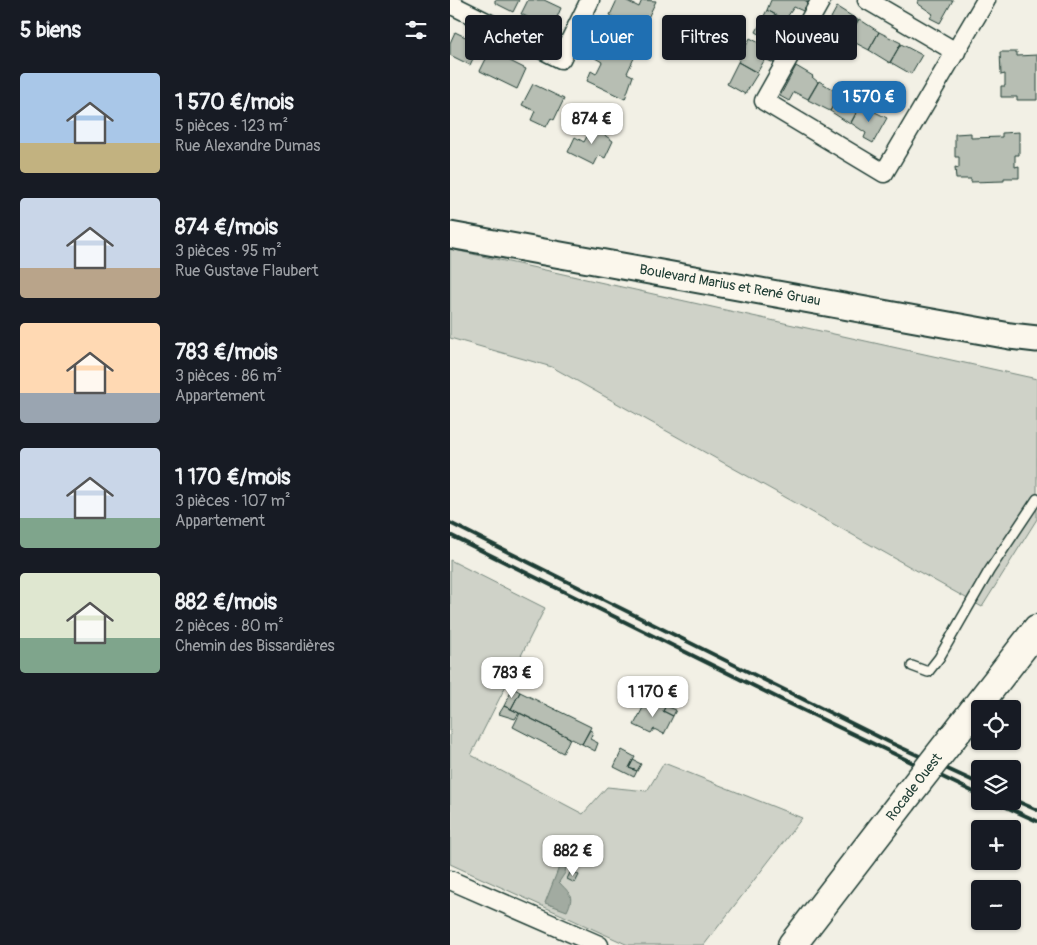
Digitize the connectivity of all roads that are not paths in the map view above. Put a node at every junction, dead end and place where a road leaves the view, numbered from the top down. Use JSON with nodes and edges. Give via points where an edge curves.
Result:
{"nodes":[{"id":1,"x":590,"y":0,"type":"edge"},
{"id":2,"x":821,"y":0,"type":"edge"},
{"id":3,"x":867,"y":0,"type":"edge"},
{"id":4,"x":986,"y":0,"type":"edge"},
{"id":5,"x":450,"y":4,"type":"edge"},
{"id":6,"x":956,"y":52,"type":"junction"},
{"id":7,"x":450,"y":235,"type":"edge"},
{"id":8,"x":1010,"y":336,"type":"junction"},
{"id":9,"x":1037,"y":339,"type":"edge"},
{"id":10,"x":1037,"y":346,"type":"edge"},
{"id":11,"x":1037,"y":499,"type":"edge"},
{"id":12,"x":1037,"y":629,"type":"edge"},
{"id":13,"x":1037,"y":655,"type":"edge"},
{"id":14,"x":912,"y":666,"type":"dead end"},
{"id":15,"x":990,"y":688,"type":"junction"},
{"id":16,"x":450,"y":880,"type":"edge"},
{"id":17,"x":599,"y":945,"type":"edge"},
{"id":18,"x":792,"y":945,"type":"edge"}],
"edges":[{"from":1,"to":5,"type":"street","via":[[561,59]]},
{"from":2,"to":6,"type":"street","via":[[764,101],[884,173]]},
{"from":3,"to":6,"type":"street"},
{"from":4,"to":6,"type":"street"},
{"from":7,"to":8,"type":"main road","name":"Boulevard Marius et René Gruau"},
{"from":8,"to":9,"type":"main road","name":"Boulevard Marius et René Gruau"},
{"from":8,"to":10,"type":"main road","name":"Boulevard Marius et René Gruau"},
{"from":11,"to":14,"type":"lane","via":[[989,571],[939,658],[928,672]]},
{"from":12,"to":15,"type":"main road","name":"Rocade Ouest"},
{"from":13,"to":15,"type":"main road","via":[[1016,676]]},
{"from":15,"to":18,"type":"main road","name":"Rocade Ouest","bridge":true},
{"from":16,"to":17,"type":"street"}]}
